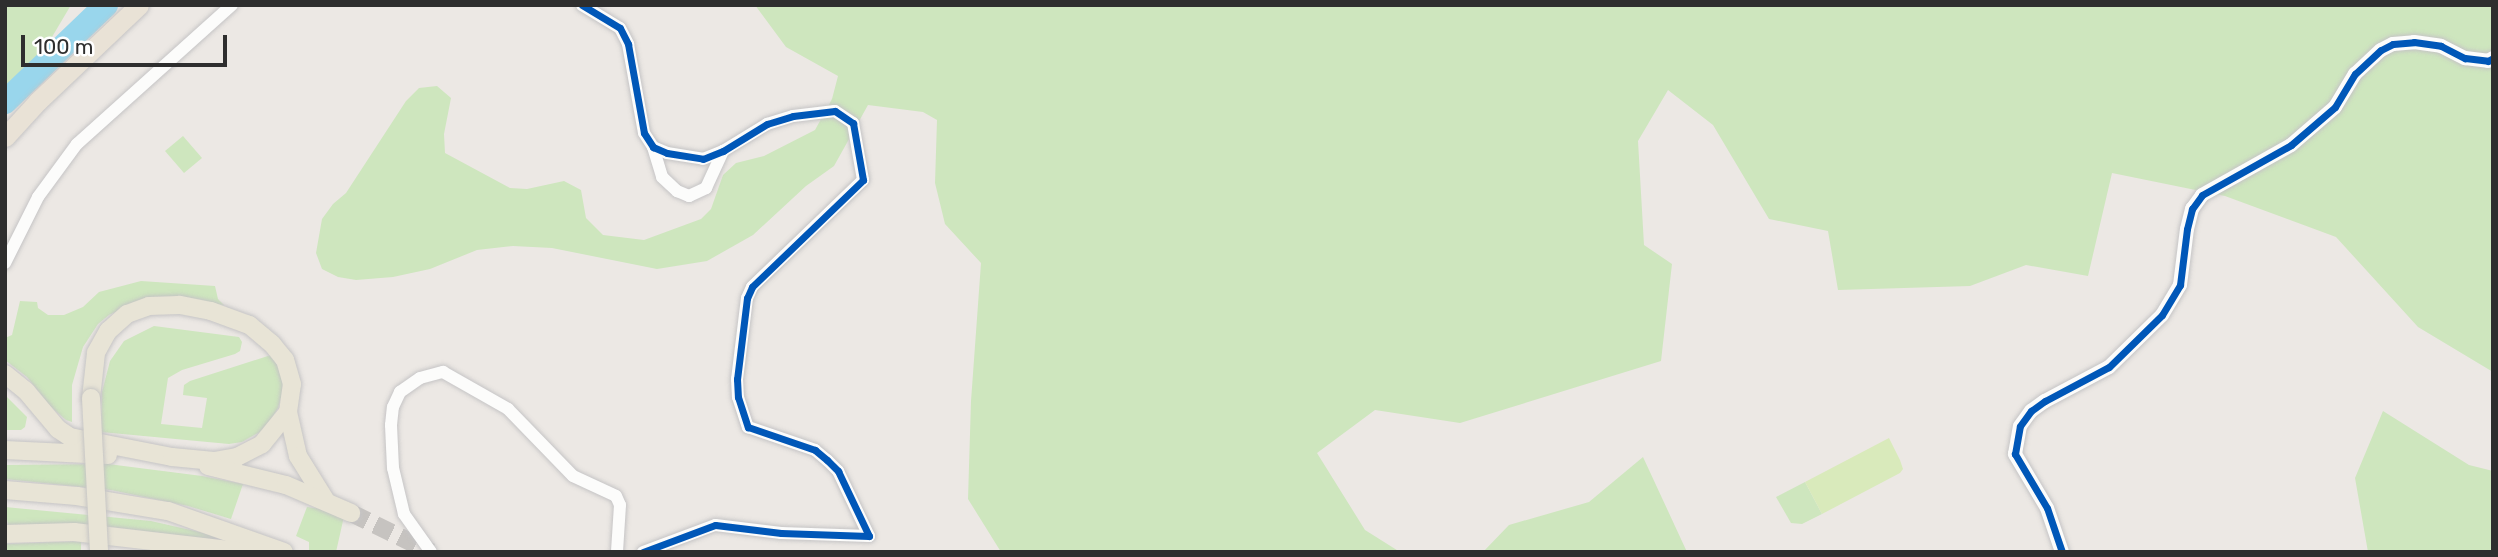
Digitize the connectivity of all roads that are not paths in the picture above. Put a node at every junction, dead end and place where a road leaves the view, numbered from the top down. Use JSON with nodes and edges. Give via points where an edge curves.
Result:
{"nodes":[{"id":1,"x":139,"y":5,"type":"edge"},
{"id":2,"x":232,"y":5,"type":"edge"},
{"id":3,"x":582,"y":5,"type":"edge"},
{"id":4,"x":2493,"y":58,"type":"edge"},
{"id":5,"x":5,"y":137,"type":"edge"},
{"id":6,"x":653,"y":147,"type":"junction"},
{"id":7,"x":723,"y":151,"type":"junction"},
{"id":8,"x":5,"y":264,"type":"edge"},
{"id":9,"x":5,"y":374,"type":"edge"},
{"id":10,"x":288,"y":412,"type":"junction"},
{"id":11,"x":5,"y":450,"type":"edge"},
{"id":12,"x":172,"y":457,"type":"junction"},
{"id":13,"x":5,"y":490,"type":"edge"},
{"id":14,"x":327,"y":502,"type":"junction"},
{"id":15,"x":351,"y":513,"type":"tunnel mouth"},
{"id":16,"x":5,"y":534,"type":"edge"},
{"id":17,"x":99,"y":552,"type":"edge"},
{"id":18,"x":246,"y":552,"type":"edge"},
{"id":19,"x":284,"y":552,"type":"edge"},
{"id":20,"x":431,"y":552,"type":"edge"},
{"id":21,"x":617,"y":552,"type":"edge"},
{"id":22,"x":643,"y":552,"type":"edge"},
{"id":23,"x":2062,"y":552,"type":"edge"}],
"edges":[{"from":1,"to":5,"type":"highway"},
{"from":2,"to":8,"type":"street","via":[[77,144],[45,186]]},
{"from":3,"to":6,"type":"street","via":[[620,28],[628,44],[644,134]]},
{"from":4,"to":23,"type":"street","via":[[2465,58],[2441,46],[2414,42],[2393,44],[2355,74],[2335,107],[2291,145],[2202,195],[2186,229],[2180,285],[2162,315],[2109,367],[2045,401],[2020,426],[2015,454],[2047,508]]},
{"from":6,"to":7,"type":"street","via":[[704,159]]},
{"from":6,"to":7,"type":"street","via":[[662,177],[689,196],[706,188]]},
{"from":7,"to":22,"type":"street","via":[[767,124],[793,116],[835,111],[853,123],[863,180],[752,287],[737,379],[748,427],[815,450],[827,460],[838,471],[869,536],[781,533],[715,524]]},
{"from":9,"to":12,"type":"main road","via":[[70,437]]},
{"from":10,"to":12,"type":"main road","via":[[262,444],[237,457],[214,461]]},
{"from":10,"to":14,"type":"main road","via":[[298,456]]},
{"from":10,"to":17,"type":"main road","bridge":true,"via":[[292,384],[285,360],[249,325],[179,305],[149,306],[127,314],[108,331],[96,352],[91,398]]},
{"from":11,"to":12,"type":"main road"},
{"from":12,"to":14,"type":"main road","via":[[274,482]]},
{"from":13,"to":19,"type":"main road","via":[[168,511]]},
{"from":14,"to":15,"type":"main road"},
{"from":16,"to":18,"type":"main road","via":[[74,532]]},
{"from":20,"to":21,"type":"street","via":[[404,514],[393,468],[391,425],[400,392],[420,378],[443,372],[508,409],[573,476],[616,496],[620,505]]}]}
